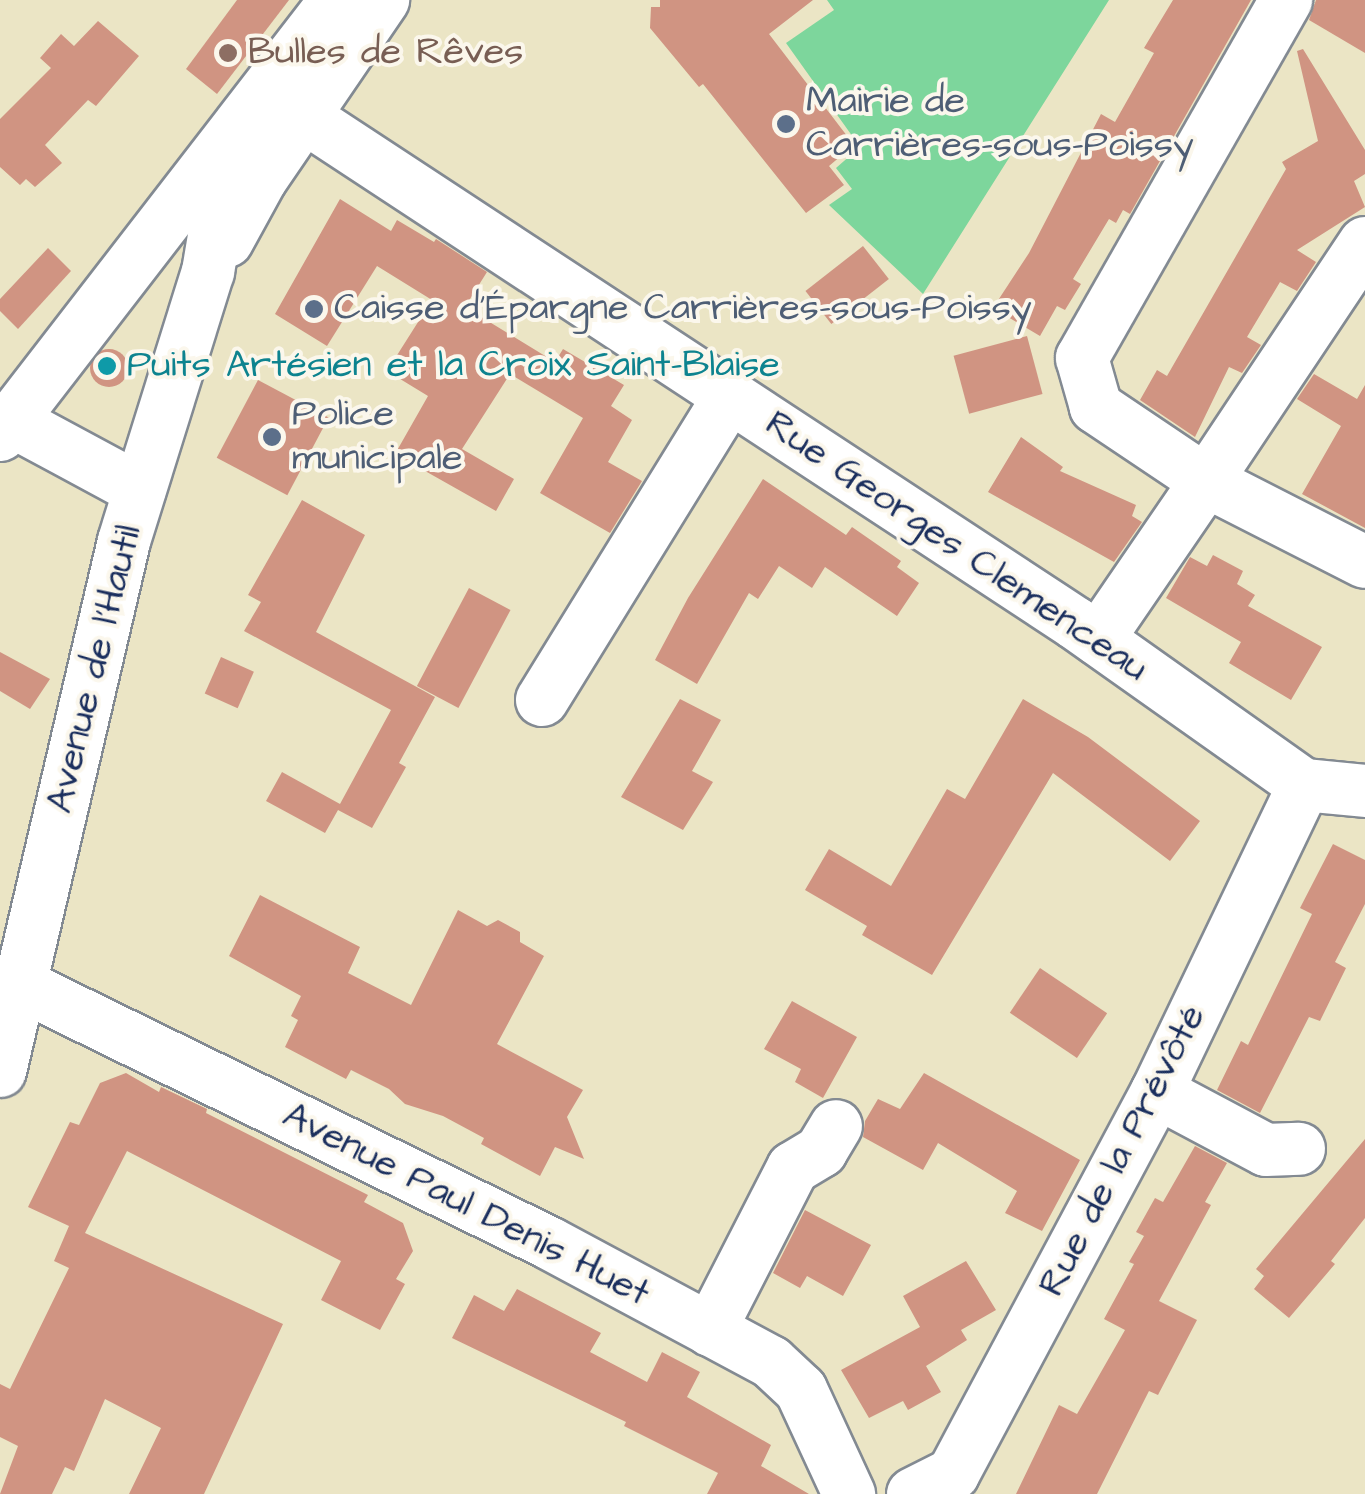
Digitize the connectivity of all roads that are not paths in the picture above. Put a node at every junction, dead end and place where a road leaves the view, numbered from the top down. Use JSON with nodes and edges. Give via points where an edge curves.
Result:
{"nodes":[{"id":1,"x":336,"y":0,"type":"edge"},
{"id":2,"x":383,"y":0,"type":"edge"},
{"id":3,"x":1286,"y":0,"type":"edge"},
{"id":4,"x":303,"y":116,"type":"junction"},
{"id":5,"x":230,"y":141,"type":"junction"},
{"id":6,"x":1365,"y":243,"type":"edge"},
{"id":7,"x":208,"y":272,"type":"junction"},
{"id":8,"x":730,"y":396,"type":"junction"},
{"id":9,"x":6,"y":428,"type":"edge"},
{"id":10,"x":1206,"y":482,"type":"junction"},
{"id":11,"x":140,"y":490,"type":"junction"},
{"id":12,"x":1365,"y":562,"type":"edge"},
{"id":13,"x":1098,"y":639,"type":"junction"},
{"id":14,"x":542,"y":700,"type":"dead end"},
{"id":15,"x":1304,"y":785,"type":"junction"},
{"id":16,"x":1365,"y":790,"type":"edge"},
{"id":17,"x":19,"y":984,"type":"junction"},
{"id":18,"x":0,"y":1072,"type":"edge"},
{"id":19,"x":1157,"y":1092,"type":"junction"},
{"id":20,"x":836,"y":1126,"type":"dead end"},
{"id":21,"x":1299,"y":1148,"type":"dead end"},
{"id":22,"x":710,"y":1330,"type":"junction"},
{"id":23,"x":849,"y":1494,"type":"edge"},
{"id":24,"x":913,"y":1494,"type":"edge"}],
"edges":[{"from":1,"to":5,"type":"street"},
{"from":2,"to":4,"type":"street"},
{"from":3,"to":10,"type":"street","via":[[1082,358],[1096,407]]},
{"from":4,"to":7,"type":"street"},
{"from":4,"to":8,"type":"street","name":"Rue Georges Clemenceau"},
{"from":5,"to":7,"type":"street"},
{"from":5,"to":9,"type":"street"},
{"from":6,"to":10,"type":"street"},
{"from":7,"to":11,"type":"street","name":"Avenue de l'Hautil"},
{"from":8,"to":13,"type":"street","name":"Rue Georges Clemenceau"},
{"from":8,"to":14,"type":"street"},
{"from":9,"to":11,"type":"street"},
{"from":10,"to":12,"type":"street"},
{"from":10,"to":13,"type":"street"},
{"from":11,"to":17,"type":"street","name":"Avenue de l'Hautil"},
{"from":13,"to":15,"type":"street","name":"Rue Georges Clemenceau"},
{"from":15,"to":16,"type":"street"},
{"from":15,"to":19,"type":"street","name":"Rue de la Prévôté"},
{"from":17,"to":18,"type":"street","name":"Avenue de l'Hautil"},
{"from":17,"to":22,"type":"street","name":"Avenue Paul Denis Huet","via":[[550,1243]]},
{"from":19,"to":21,"type":"street","via":[[1266,1150]]},
{"from":19,"to":24,"type":"street","name":"Rue de la Prévôté","via":[[953,1474]]},
{"from":20,"to":22,"type":"street","via":[[821,1150],[793,1168]]},
{"from":22,"to":23,"type":"street","name":"Avenue Paul Denis Huet","via":[[771,1362],[801,1390]]}]}
